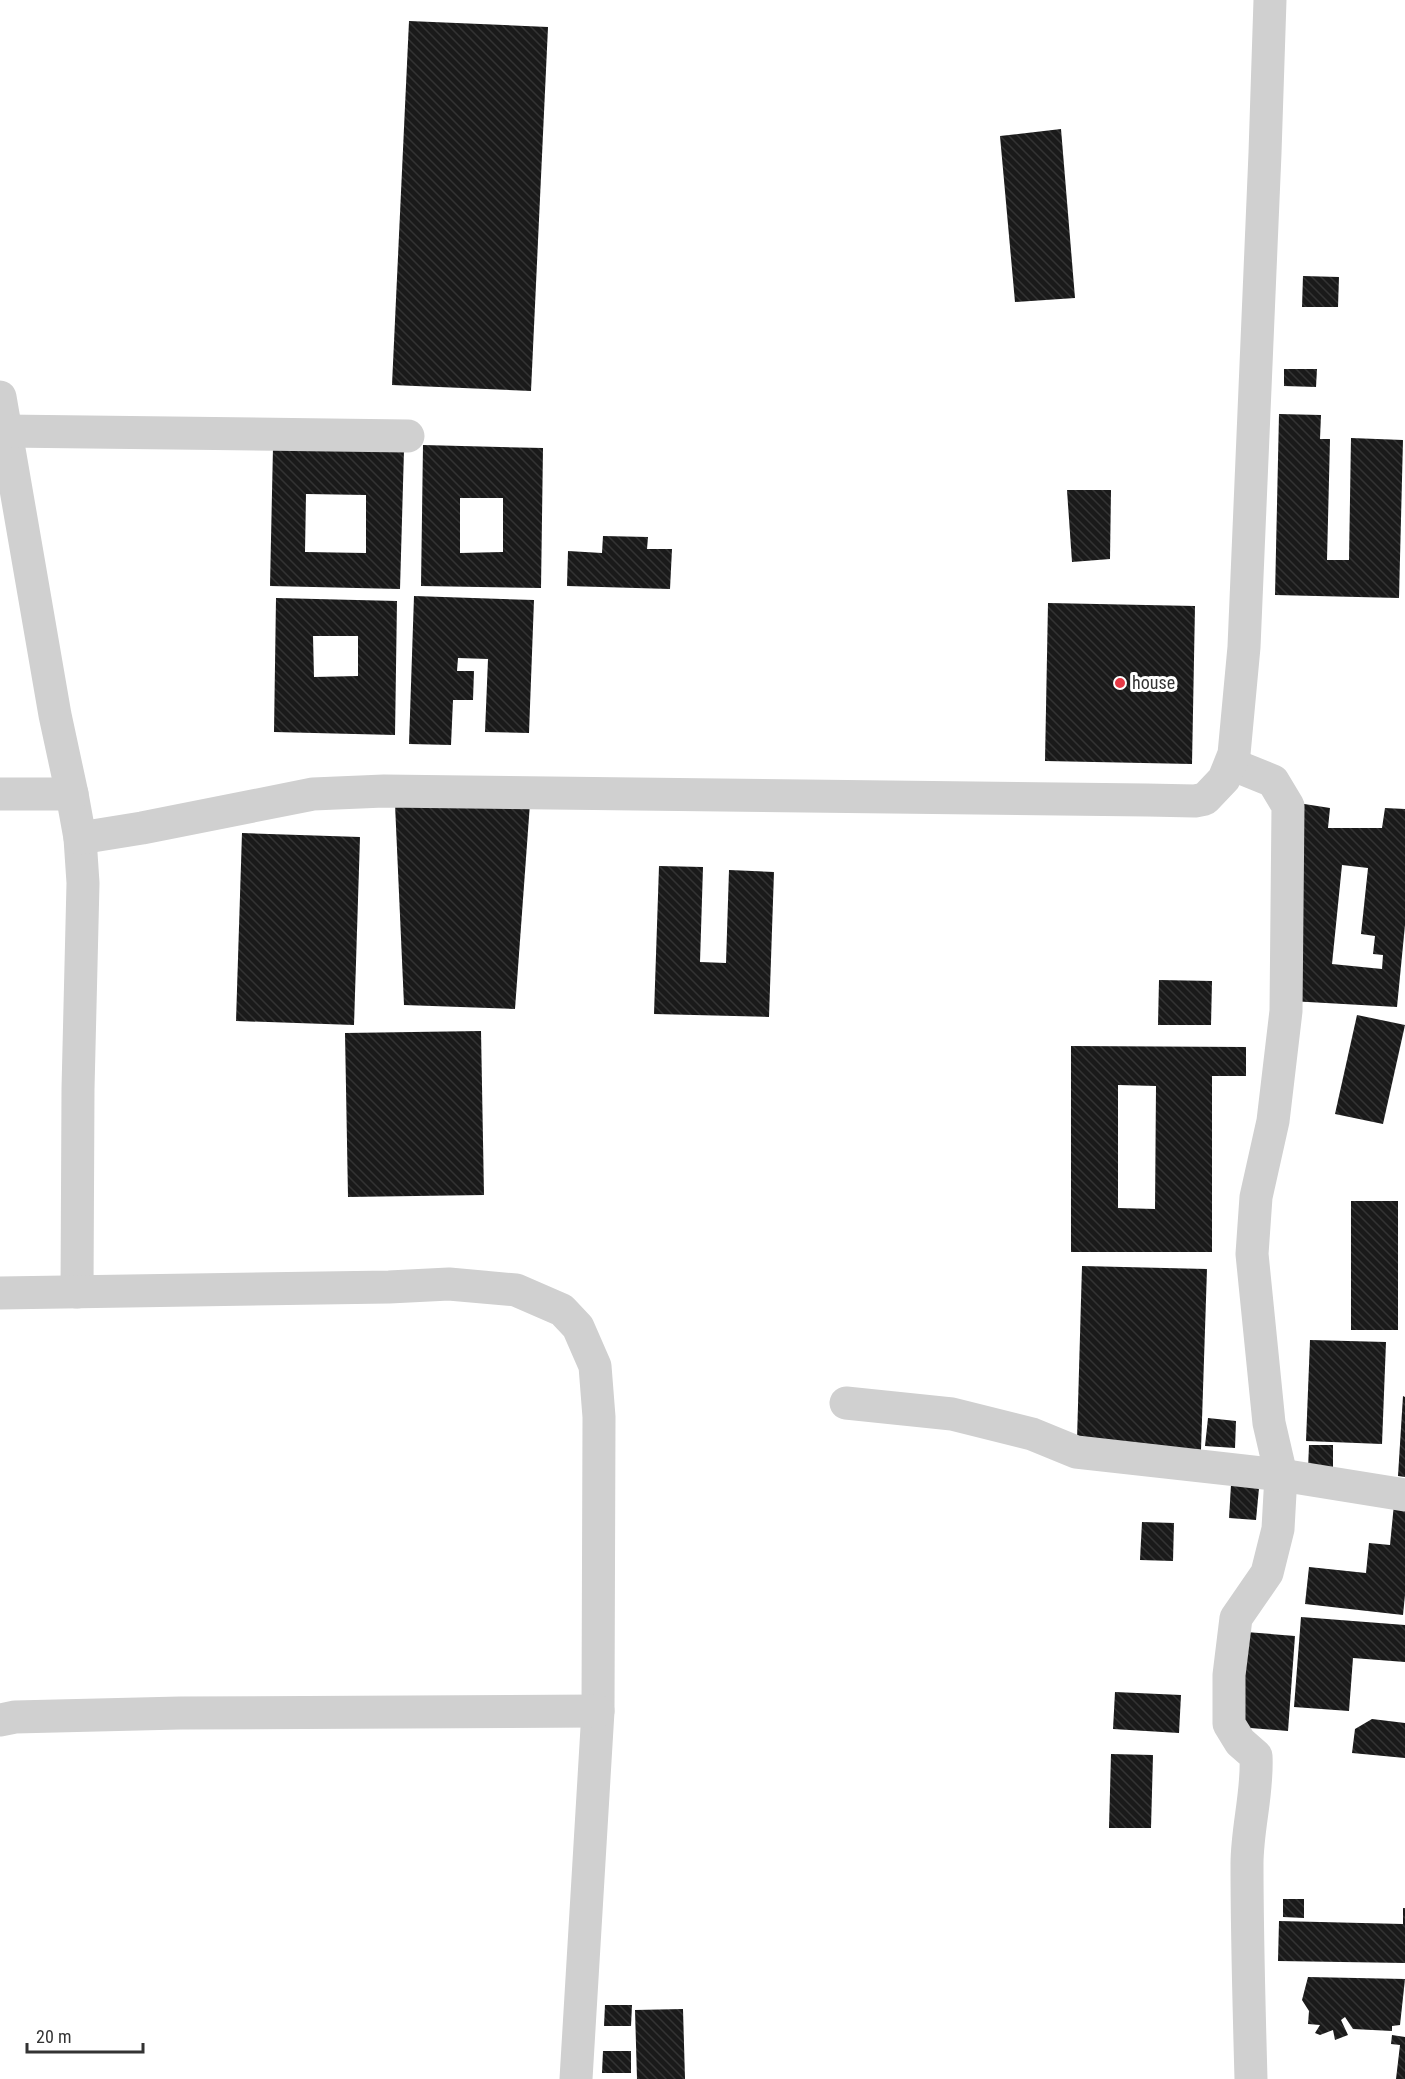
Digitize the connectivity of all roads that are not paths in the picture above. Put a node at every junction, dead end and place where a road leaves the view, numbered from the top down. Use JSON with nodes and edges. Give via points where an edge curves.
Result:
{"nodes":[{"id":1,"x":1270,"y":0,"type":"edge"},
{"id":2,"x":0,"y":397,"type":"edge"},
{"id":3,"x":5,"y":431,"type":"junction"},
{"id":4,"x":408,"y":436,"type":"dead end"},
{"id":5,"x":1231,"y":764,"type":"junction"},
{"id":6,"x":0,"y":794,"type":"edge"},
{"id":7,"x":72,"y":794,"type":"junction"},
{"id":8,"x":80,"y":838,"type":"junction"},
{"id":9,"x":77,"y":1292,"type":"junction"},
{"id":10,"x":0,"y":1293,"type":"edge"},
{"id":11,"x":846,"y":1403,"type":"dead end"},
{"id":12,"x":1281,"y":1474,"type":"junction"},
{"id":13,"x":1405,"y":1495,"type":"edge"},
{"id":14,"x":598,"y":1711,"type":"junction"},
{"id":15,"x":0,"y":1720,"type":"edge"},
{"id":16,"x":576,"y":2079,"type":"edge"},
{"id":17,"x":1251,"y":2079,"type":"edge"}],
"edges":[{"from":1,"to":5,"type":"street","via":[[1244,647]]},
{"from":2,"to":3,"type":"street"},
{"from":3,"to":4,"type":"street"},
{"from":3,"to":7,"type":"street"},
{"from":5,"to":8,"type":"street","via":[[1218,786],[1204,799],[1195,801],[384,791],[313,794]]},
{"from":5,"to":12,"type":"street","via":[[1273,781],[1288,806],[1286,1011],[1273,1121],[1256,1197],[1252,1254],[1269,1423]]},
{"from":6,"to":7,"type":"street"},
{"from":7,"to":8,"type":"street"},
{"from":8,"to":9,"type":"street","via":[[83,883]]},
{"from":9,"to":10,"type":"street"},
{"from":9,"to":14,"type":"street","via":[[449,1284],[516,1290],[562,1310],[578,1327],[595,1366],[599,1417]]},
{"from":11,"to":12,"type":"street","via":[[952,1414],[1032,1434],[1076,1452]]},
{"from":12,"to":13,"type":"street"},
{"from":12,"to":17,"type":"street","via":[[1278,1529],[1267,1573],[1236,1618],[1229,1675],[1229,1724],[1240,1742],[1256,1756],[1247,1862]]},
{"from":14,"to":15,"type":"street","via":[[168,1713]]},
{"from":14,"to":16,"type":"street"}]}
